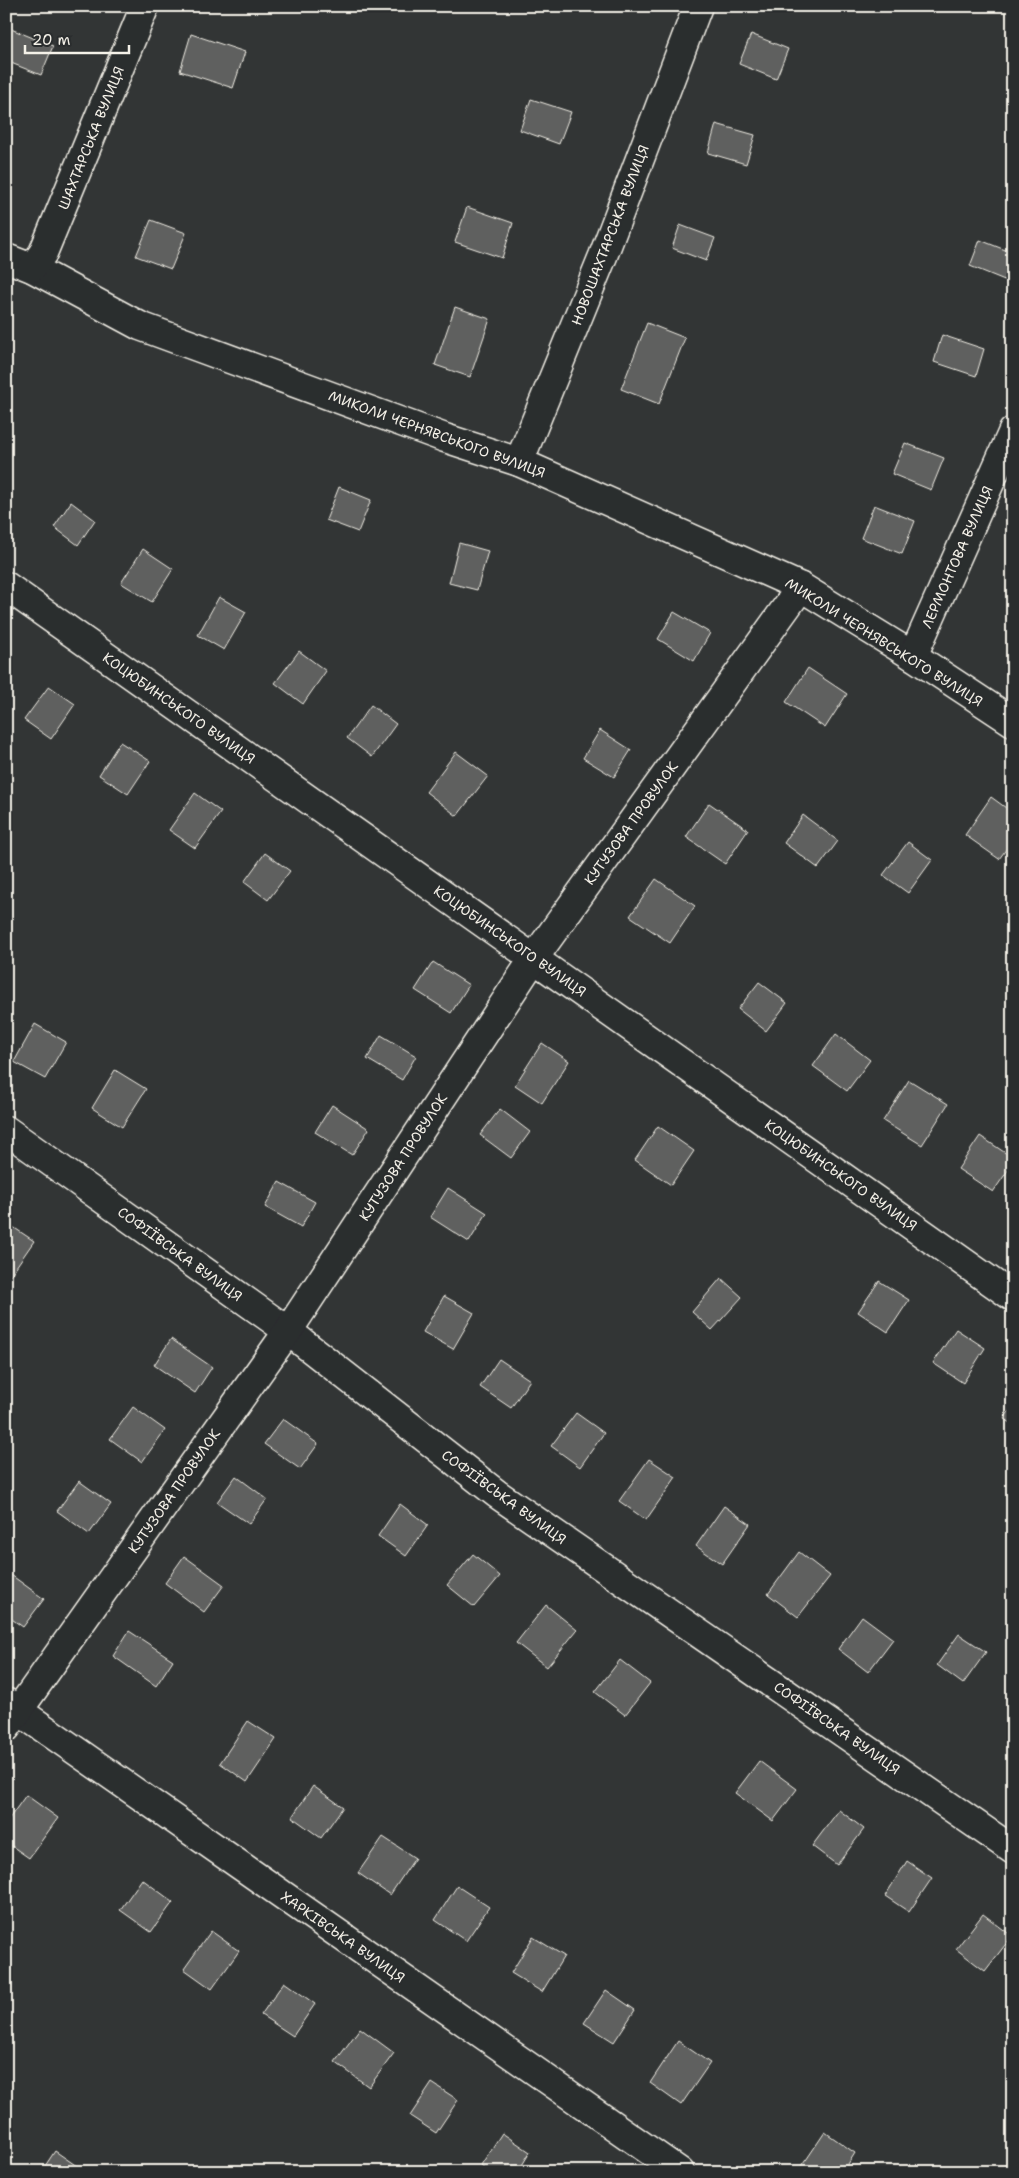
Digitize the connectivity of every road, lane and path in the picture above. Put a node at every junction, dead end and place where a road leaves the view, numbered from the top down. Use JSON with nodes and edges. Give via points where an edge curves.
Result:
{"nodes":[{"id":1,"x":145,"y":6,"type":"edge"},
{"id":2,"x":698,"y":6,"type":"edge"},
{"id":3,"x":6,"y":258,"type":"edge"},
{"id":4,"x":32,"y":268,"type":"junction"},
{"id":5,"x":1013,"y":431,"type":"edge"},
{"id":6,"x":519,"y":462,"type":"junction"},
{"id":7,"x":6,"y":586,"type":"edge"},
{"id":8,"x":801,"y":587,"type":"junction"},
{"id":9,"x":913,"y":656,"type":"junction"},
{"id":10,"x":1013,"y":722,"type":"edge"},
{"id":11,"x":534,"y":958,"type":"junction"},
{"id":12,"x":6,"y":1130,"type":"edge"},
{"id":13,"x":1013,"y":1297,"type":"edge"},
{"id":14,"x":288,"y":1331,"type":"junction"},
{"id":15,"x":10,"y":1713,"type":"edge"},
{"id":16,"x":1013,"y":1850,"type":"edge"},
{"id":17,"x":680,"y":2172,"type":"edge"}],
"edges":[{"from":1,"to":4,"type":"street","name":"ШАХТАРСЬКА ВУЛИЦЯ","via":[[43,253]]},
{"from":2,"to":6,"type":"street","name":"НОВОШАХТАРСЬКА ВУЛИЦЯ","via":[[603,256]]},
{"from":3,"to":4,"type":"street","name":"МИКОЛИ ЧЕРНЯВСЬКОГО ВУЛИЦЯ"},
{"from":4,"to":6,"type":"street","name":"МИКОЛИ ЧЕРНЯВСЬКОГО ВУЛИЦЯ","via":[[140,326]]},
{"from":5,"to":9,"type":"street","name":"ЛЕРМОНТОВА ВУЛИЦЯ"},
{"from":6,"to":8,"type":"street","name":"МИКОЛИ ЧЕРНЯВСЬКОГО ВУЛИЦЯ"},
{"from":7,"to":11,"type":"street","name":"КОЦЮБИНСЬКОГО ВУЛИЦЯ"},
{"from":8,"to":9,"type":"street","name":"МИКОЛИ ЧЕРНЯВСЬКОГО ВУЛИЦЯ"},
{"from":8,"to":11,"type":"street","name":"КУТУЗОВА ПРОВУЛОК"},
{"from":9,"to":10,"type":"street","name":"МИКОЛИ ЧЕРНЯВСЬКОГО ВУЛИЦЯ"},
{"from":11,"to":13,"type":"street","name":"КОЦЮБИНСЬКОГО ВУЛИЦЯ"},
{"from":11,"to":14,"type":"street","name":"КУТУЗОВА ПРОВУЛОК"},
{"from":12,"to":14,"type":"street","name":"СОФІЇВСЬКА ВУЛИЦЯ"},
{"from":14,"to":15,"type":"street","name":"КУТУЗОВА ПРОВУЛОК"},
{"from":14,"to":16,"type":"street","name":"СОФІЇВСЬКА ВУЛИЦЯ","via":[[497,1494]]},
{"from":15,"to":17,"type":"street","name":"ХАРКІВСЬКА ВУЛИЦЯ"}]}
